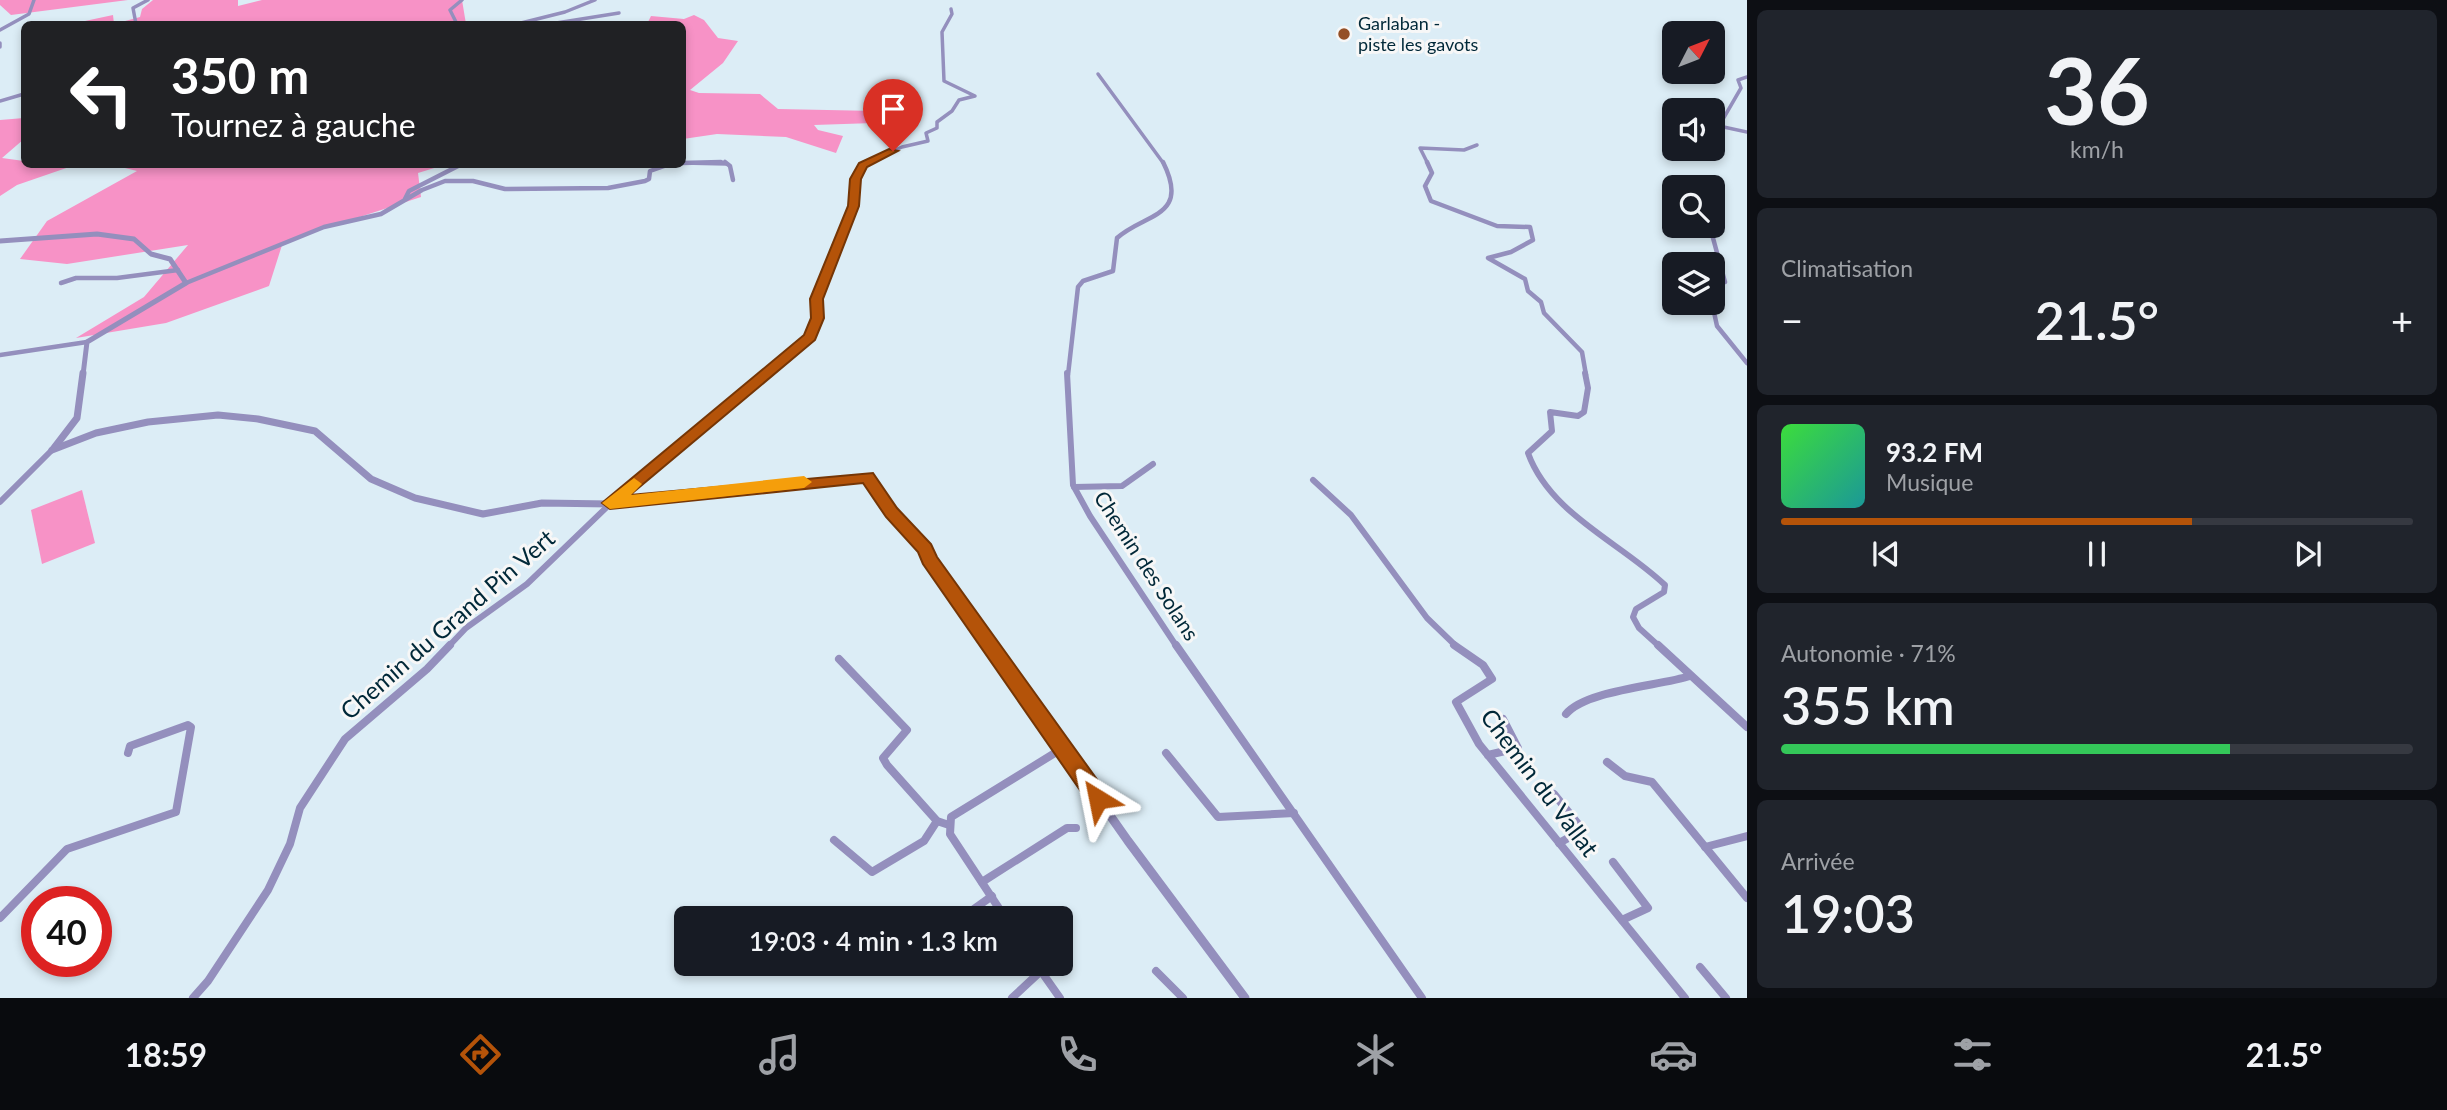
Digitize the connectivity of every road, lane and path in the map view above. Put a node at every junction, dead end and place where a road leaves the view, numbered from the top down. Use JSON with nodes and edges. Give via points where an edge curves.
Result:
{"nodes":[{"id":1,"x":34,"y":0,"type":"edge"},
{"id":2,"x":148,"y":0,"type":"edge"},
{"id":3,"x":462,"y":0,"type":"edge"},
{"id":4,"x":595,"y":0,"type":"edge"},
{"id":5,"x":951,"y":9,"type":"dead end"},
{"id":6,"x":619,"y":13,"type":"dead end"},
{"id":7,"x":135,"y":21,"type":"edge"},
{"id":8,"x":456,"y":21,"type":"edge"},
{"id":9,"x":529,"y":21,"type":"edge"},
{"id":10,"x":569,"y":21,"type":"edge"},
{"id":11,"x":0,"y":30,"type":"edge"},
{"id":12,"x":1098,"y":75,"type":"dead end"},
{"id":13,"x":1747,"y":77,"type":"edge"},
{"id":14,"x":1738,"y":91,"type":"junction"},
{"id":15,"x":1746,"y":93,"type":"edge"},
{"id":16,"x":21,"y":95,"type":"edge"},
{"id":17,"x":0,"y":101,"type":"edge"},
{"id":18,"x":1725,"y":115,"type":"edge"},
{"id":19,"x":1725,"y":127,"type":"edge"},
{"id":20,"x":1747,"y":132,"type":"edge"},
{"id":21,"x":1478,"y":145,"type":"dead end"},
{"id":22,"x":686,"y":163,"type":"edge"},
{"id":23,"x":454,"y":168,"type":"edge"},
{"id":24,"x":659,"y":168,"type":"edge"},
{"id":25,"x":733,"y":180,"type":"dead end"},
{"id":26,"x":404,"y":201,"type":"junction"},
{"id":27,"x":1713,"y":238,"type":"dead end"},
{"id":28,"x":0,"y":241,"type":"edge"},
{"id":29,"x":1717,"y":252,"type":"edge"},
{"id":30,"x":178,"y":270,"type":"junction"},
{"id":31,"x":61,"y":283,"type":"dead end"},
{"id":32,"x":186,"y":284,"type":"junction"},
{"id":33,"x":1715,"y":315,"type":"edge"},
{"id":34,"x":86,"y":342,"type":"junction"},
{"id":35,"x":0,"y":355,"type":"edge"},
{"id":36,"x":1747,"y":363,"type":"edge"},
{"id":37,"x":52,"y":450,"type":"junction"},
{"id":38,"x":1153,"y":464,"type":"dead end"},
{"id":39,"x":1313,"y":480,"type":"dead end"},
{"id":40,"x":1074,"y":487,"type":"junction"},
{"id":41,"x":0,"y":502,"type":"edge"},
{"id":42,"x":610,"y":503,"type":"junction"},
{"id":43,"x":839,"y":659,"type":"dead end"},
{"id":44,"x":1690,"y":676,"type":"junction"},
{"id":45,"x":1566,"y":714,"type":"dead end"},
{"id":46,"x":1503,"y":719,"type":"dead end"},
{"id":47,"x":1747,"y":727,"type":"edge"},
{"id":48,"x":1063,"y":748,"type":"junction"},
{"id":49,"x":128,"y":753,"type":"dead end"},
{"id":50,"x":1166,"y":753,"type":"dead end"},
{"id":51,"x":1488,"y":755,"type":"junction"},
{"id":52,"x":1607,"y":762,"type":"dead end"},
{"id":53,"x":1554,"y":794,"type":"dead end"},
{"id":54,"x":1294,"y":813,"type":"junction"},
{"id":55,"x":937,"y":821,"type":"junction"},
{"id":56,"x":948,"y":825,"type":"junction"},
{"id":57,"x":1076,"y":828,"type":"dead end"},
{"id":58,"x":1747,"y":836,"type":"edge"},
{"id":59,"x":834,"y":840,"type":"dead end"},
{"id":60,"x":1559,"y":843,"type":"junction"},
{"id":61,"x":1705,"y":847,"type":"junction"},
{"id":62,"x":1613,"y":862,"type":"dead end"},
{"id":63,"x":982,"y":882,"type":"junction"},
{"id":64,"x":992,"y":896,"type":"junction"},
{"id":65,"x":1747,"y":898,"type":"edge"},
{"id":66,"x":978,"y":906,"type":"edge"},
{"id":67,"x":998,"y":906,"type":"edge"},
{"id":68,"x":0,"y":918,"type":"edge"},
{"id":69,"x":1622,"y":920,"type":"junction"},
{"id":70,"x":1700,"y":967,"type":"dead end"},
{"id":71,"x":1156,"y":971,"type":"dead end"},
{"id":72,"x":1032,"y":976,"type":"edge"},
{"id":73,"x":1045,"y":976,"type":"edge"},
{"id":74,"x":193,"y":998,"type":"edge"},
{"id":75,"x":1012,"y":998,"type":"edge"},
{"id":76,"x":1060,"y":998,"type":"edge"},
{"id":77,"x":1183,"y":998,"type":"edge"},
{"id":78,"x":1245,"y":998,"type":"edge"},
{"id":79,"x":1422,"y":998,"type":"edge"},
{"id":80,"x":1685,"y":998,"type":"edge"},
{"id":81,"x":1726,"y":998,"type":"edge"}],
"edges":[{"from":1,"to":11,"type":"street","via":[[29,14]]},
{"from":2,"to":7,"type":"street","via":[[133,8]]},
{"from":3,"to":8,"type":"street","via":[[450,10]]},
{"from":4,"to":9,"type":"street"},
{"from":5,"to":42,"type":"street","name":"Chemin du Grand Pin Vert","via":[[942,32],[944,81],[975,96],[959,100],[953,111],[937,122],[937,128],[926,133],[928,141],[863,165],[856,179],[854,206],[817,299],[810,337]]},
{"from":6,"to":10,"type":"street"},
{"from":12,"to":40,"type":"street","name":"Chemin des Solans","via":[[1113,88],[1161,158],[1170,194],[1163,211],[1117,238],[1113,271],[1078,287],[1067,363]]},
{"from":13,"to":14,"type":"street","via":[[1738,80],[1742,85]]},
{"from":14,"to":15,"type":"street"},
{"from":14,"to":18,"type":"street"},
{"from":16,"to":17,"type":"street"},
{"from":19,"to":20,"type":"street"},
{"from":21,"to":44,"type":"street","via":[[1465,150],[1422,146],[1432,175],[1424,186],[1436,206],[1497,226],[1530,227],[1532,240],[1528,243],[1513,253],[1488,258],[1525,279],[1544,313],[1584,359],[1588,388],[1581,415],[1550,412],[1552,431],[1528,453],[1530,468],[1539,482],[1665,585],[1664,592],[1636,609],[1633,617]]},
{"from":22,"to":25,"type":"street","via":[[725,163]]},
{"from":23,"to":26,"type":"street","via":[[409,191]]},
{"from":24,"to":26,"type":"street","via":[[650,171],[645,181],[608,188],[495,187],[445,181]]},
{"from":26,"to":32,"type":"street","via":[[366,219],[324,227]]},
{"from":27,"to":29,"type":"street"},
{"from":28,"to":30,"type":"street","via":[[86,233],[134,239],[151,254],[166,256]]},
{"from":30,"to":31,"type":"street"},
{"from":30,"to":32,"type":"street"},
{"from":32,"to":34,"type":"street"},
{"from":33,"to":36,"type":"street","via":[[1717,326]]},
{"from":34,"to":35,"type":"street"},
{"from":34,"to":37,"type":"street","via":[[77,418]]},
{"from":37,"to":41,"type":"street"},
{"from":37,"to":42,"type":"street","via":[[96,433],[148,422],[218,415],[315,431],[371,479],[415,498],[483,514],[542,503]]},
{"from":38,"to":40,"type":"street","via":[[1122,486]]},
{"from":39,"to":51,"type":"street","name":"Chemin du Vallat","via":[[1338,498],[1363,527],[1446,640],[1475,657],[1489,672],[1492,679],[1456,702]]},
{"from":40,"to":54,"type":"street","name":"Chemin des Solans","via":[[1149,606]]},
{"from":42,"to":48,"type":"street","via":[[867,477],[925,549]]},
{"from":42,"to":74,"type":"street","name":"Chemin du Grand Pin Vert","via":[[527,584],[466,628],[427,669],[345,739],[300,808],[290,844],[268,890]]},
{"from":43,"to":55,"type":"street","via":[[906,730],[883,758]]},
{"from":44,"to":45,"type":"street","via":[[1612,691]]},
{"from":44,"to":47,"type":"street"},
{"from":46,"to":51,"type":"street","via":[[1518,748]]},
{"from":48,"to":56,"type":"street","via":[[962,809]]},
{"from":48,"to":78,"type":"street"},
{"from":49,"to":68,"type":"street","via":[[140,740],[191,727],[176,812],[57,855],[22,899]]},
{"from":50,"to":54,"type":"street","via":[[1218,817]]},
{"from":51,"to":60,"type":"street","name":"Chemin du Vallat"},
{"from":52,"to":61,"type":"street","via":[[1625,776],[1652,782]]},
{"from":53,"to":60,"type":"street","via":[[1583,830]]},
{"from":54,"to":79,"type":"street","name":"Chemin des Solans"},
{"from":55,"to":56,"type":"street"},
{"from":55,"to":59,"type":"street","via":[[923,841],[872,872]]},
{"from":56,"to":63,"type":"street"},
{"from":57,"to":63,"type":"street","via":[[1067,828]]},
{"from":58,"to":61,"type":"street"},
{"from":60,"to":69,"type":"street","name":"Chemin du Vallat"},
{"from":61,"to":65,"type":"street"},
{"from":62,"to":69,"type":"street","via":[[1648,908]]},
{"from":63,"to":64,"type":"street"},
{"from":64,"to":66,"type":"street"},
{"from":64,"to":67,"type":"street"},
{"from":69,"to":80,"type":"street","name":"Chemin du Vallat"},
{"from":70,"to":81,"type":"street"},
{"from":71,"to":77,"type":"street"},
{"from":72,"to":75,"type":"street"},
{"from":73,"to":76,"type":"street"}]}
